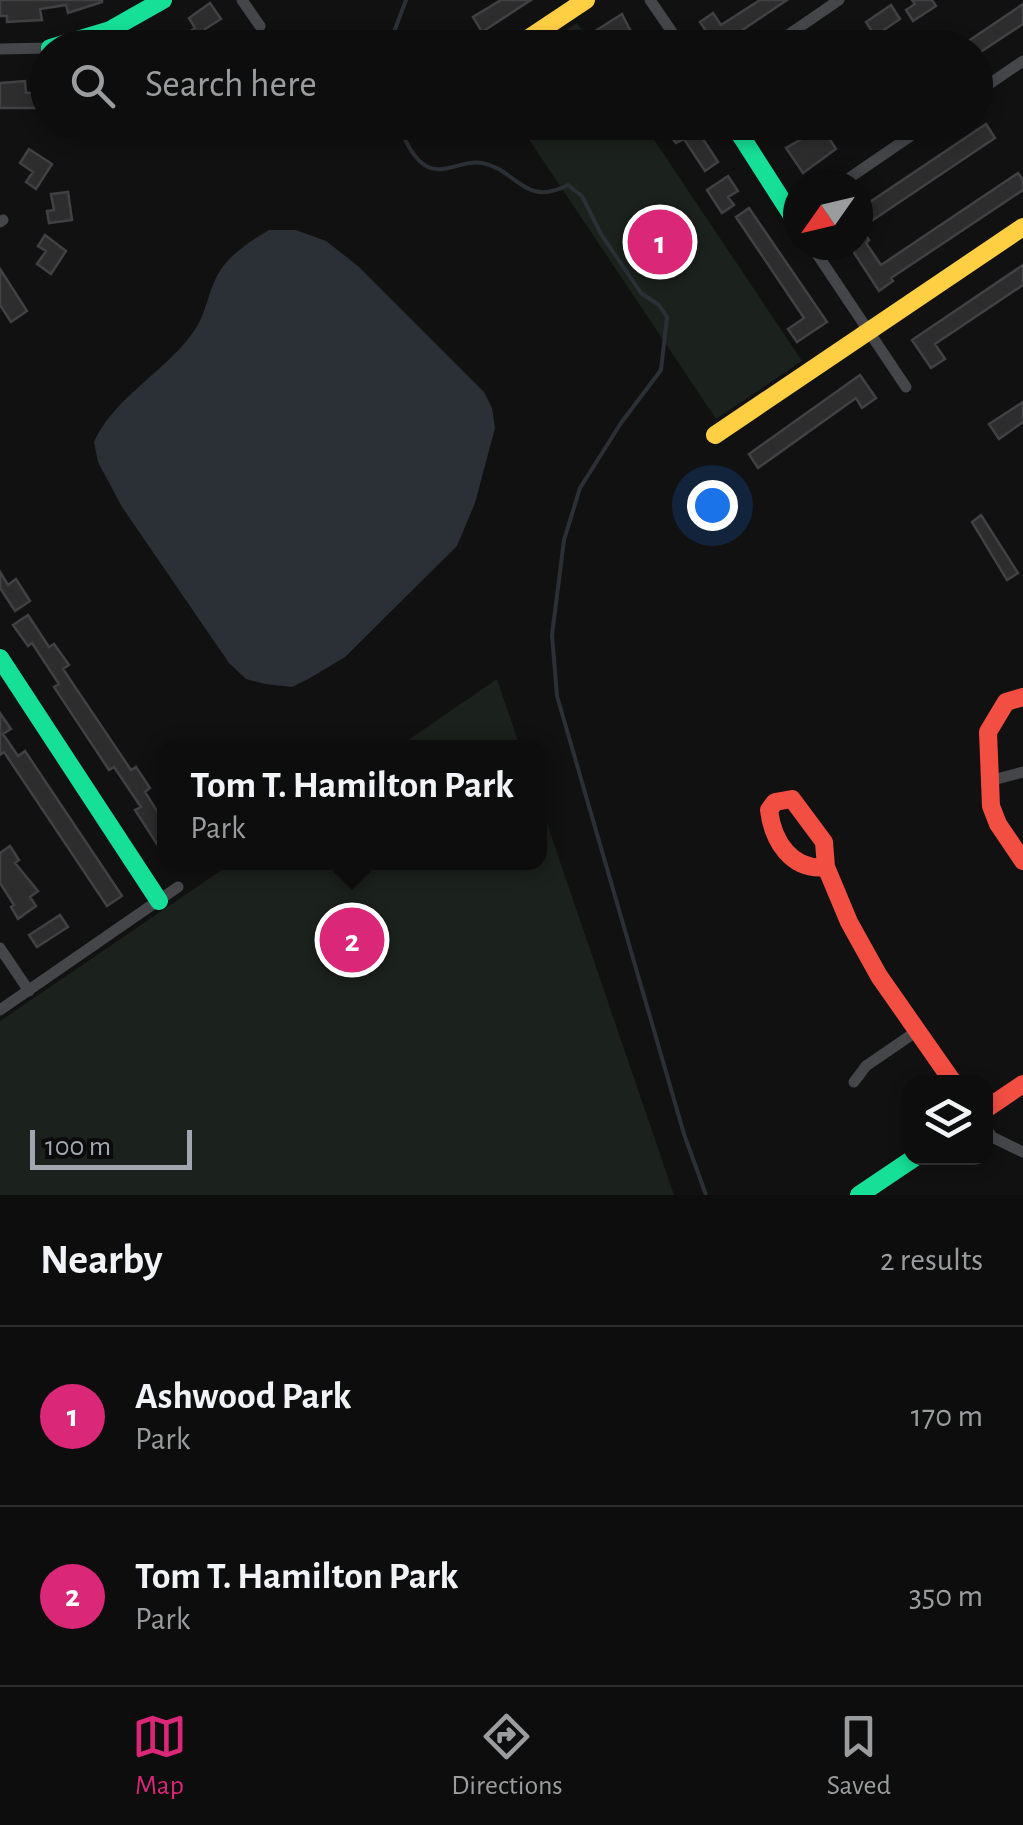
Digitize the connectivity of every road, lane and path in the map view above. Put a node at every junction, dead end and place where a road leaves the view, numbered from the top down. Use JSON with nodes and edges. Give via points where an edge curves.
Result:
{"nodes":[{"id":1,"x":163,"y":0,"type":"edge"},
{"id":2,"x":242,"y":0,"type":"edge"},
{"id":3,"x":586,"y":0,"type":"edge"},
{"id":4,"x":650,"y":0,"type":"edge"},
{"id":5,"x":839,"y":0,"type":"edge"},
{"id":6,"x":260,"y":26,"type":"dead end"},
{"id":7,"x":110,"y":30,"type":"edge"},
{"id":8,"x":541,"y":30,"type":"edge"},
{"id":9,"x":671,"y":30,"type":"edge"},
{"id":10,"x":796,"y":30,"type":"edge"},
{"id":11,"x":30,"y":48,"type":"edge"},
{"id":12,"x":0,"y":49,"type":"edge"},
{"id":13,"x":1023,"y":61,"type":"edge"},
{"id":14,"x":993,"y":81,"type":"edge"},
{"id":15,"x":744,"y":140,"type":"edge"},
{"id":16,"x":904,"y":140,"type":"edge"},
{"id":17,"x":860,"y":170,"type":"edge"},
{"id":18,"x":783,"y":198,"type":"edge"},
{"id":19,"x":1023,"y":227,"type":"edge"},
{"id":20,"x":821,"y":260,"type":"edge"},
{"id":21,"x":869,"y":332,"type":"junction"},
{"id":22,"x":906,"y":387,"type":"dead end"},
{"id":23,"x":715,"y":435,"type":"dead end"},
{"id":24,"x":0,"y":658,"type":"edge"},
{"id":25,"x":1023,"y":697,"type":"edge"},
{"id":26,"x":1023,"y":772,"type":"edge"},
{"id":27,"x":989,"y":780,"type":"junction"},
{"id":28,"x":1023,"y":861,"type":"edge"},
{"id":29,"x":826,"y":867,"type":"dead end"},
{"id":30,"x":178,"y":887,"type":"dead end"},
{"id":31,"x":159,"y":901,"type":"junction"},
{"id":32,"x":0,"y":948,"type":"edge"},
{"id":33,"x":28,"y":990,"type":"junction"},
{"id":34,"x":0,"y":1010,"type":"edge"},
{"id":35,"x":916,"y":1031,"type":"junction"},
{"id":36,"x":948,"y":1075,"type":"edge"},
{"id":37,"x":854,"y":1082,"type":"dead end"},
{"id":38,"x":1023,"y":1084,"type":"edge"},
{"id":39,"x":993,"y":1103,"type":"edge"},
{"id":40,"x":993,"y":1137,"type":"edge"},
{"id":41,"x":1023,"y":1152,"type":"edge"},
{"id":42,"x":904,"y":1165,"type":"edge"},
{"id":43,"x":866,"y":1193,"type":"edge"}],
"edges":[{"from":1,"to":7,"type":"street"},
{"from":2,"to":6,"type":"street"},
{"from":3,"to":8,"type":"street"},
{"from":4,"to":9,"type":"street"},
{"from":5,"to":10,"type":"street"},
{"from":11,"to":12,"type":"street"},
{"from":13,"to":14,"type":"street"},
{"from":15,"to":18,"type":"street"},
{"from":16,"to":17,"type":"street"},
{"from":19,"to":21,"type":"street"},
{"from":20,"to":21,"type":"street"},
{"from":21,"to":22,"type":"street"},
{"from":21,"to":23,"type":"street"},
{"from":24,"to":31,"type":"street"},
{"from":25,"to":27,"type":"street","via":[[1006,702],[988,732]]},
{"from":26,"to":27,"type":"street"},
{"from":27,"to":28,"type":"street","via":[[998,824]]},
{"from":29,"to":35,"type":"street","via":[[849,922]]},
{"from":30,"to":31,"type":"street"},
{"from":31,"to":33,"type":"street"},
{"from":32,"to":33,"type":"street"},
{"from":33,"to":34,"type":"street"},
{"from":35,"to":36,"type":"street"},
{"from":35,"to":37,"type":"street"},
{"from":38,"to":39,"type":"street"},
{"from":40,"to":41,"type":"street"},
{"from":42,"to":43,"type":"street"}]}
